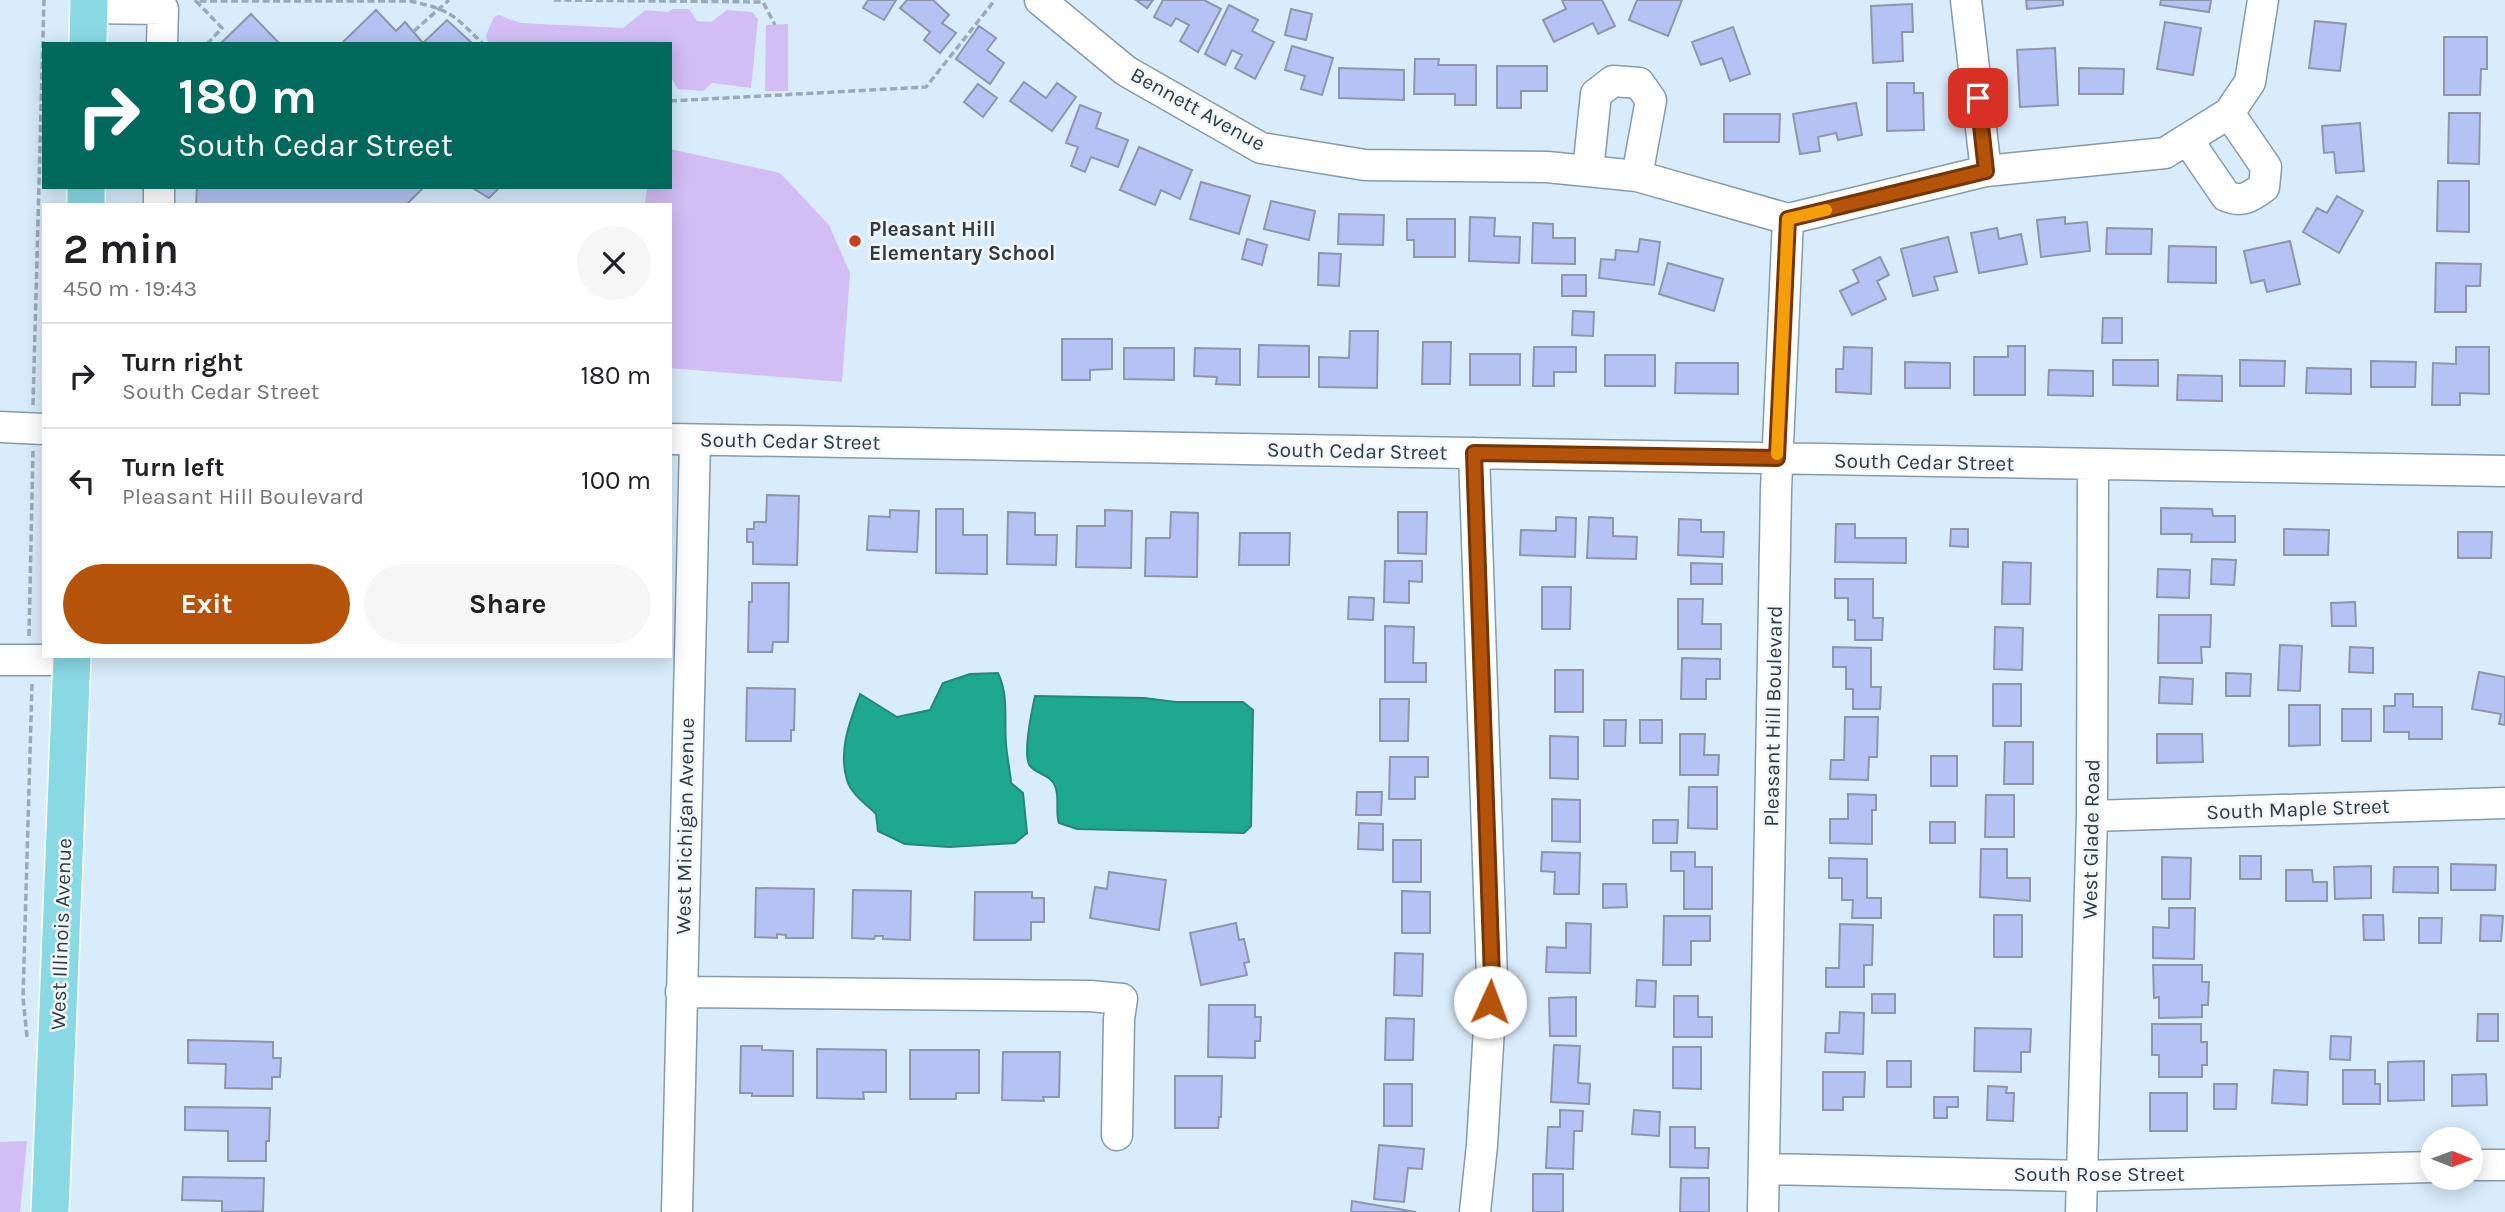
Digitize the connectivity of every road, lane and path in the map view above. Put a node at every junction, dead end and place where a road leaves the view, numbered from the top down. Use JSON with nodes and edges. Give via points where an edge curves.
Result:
{"nodes":[{"id":1,"x":44,"y":0,"type":"edge"},
{"id":2,"x":449,"y":0,"type":"edge"},
{"id":3,"x":554,"y":0,"type":"edge"},
{"id":4,"x":995,"y":0,"type":"edge"},
{"id":5,"x":1040,"y":0,"type":"edge"},
{"id":6,"x":1966,"y":0,"type":"edge"},
{"id":7,"x":2263,"y":0,"type":"edge"},
{"id":8,"x":89,"y":4,"type":"edge"},
{"id":9,"x":440,"y":8,"type":"junction"},
{"id":10,"x":775,"y":24,"type":"dead end"},
{"id":11,"x":414,"y":31,"type":"dead end"},
{"id":12,"x":43,"y":42,"type":"edge"},
{"id":13,"x":88,"y":42,"type":"edge"},
{"id":14,"x":162,"y":42,"type":"edge"},
{"id":15,"x":209,"y":42,"type":"edge"},
{"id":16,"x":481,"y":42,"type":"edge"},
{"id":17,"x":672,"y":101,"type":"edge"},
{"id":18,"x":2230,"y":113,"type":"junction"},
{"id":19,"x":42,"y":122,"type":"edge"},
{"id":20,"x":2187,"y":139,"type":"junction"},
{"id":21,"x":1588,"y":171,"type":"junction"},
{"id":22,"x":1986,"y":171,"type":"junction"},
{"id":23,"x":1637,"y":176,"type":"junction"},
{"id":24,"x":1788,"y":219,"type":"junction"},
{"id":25,"x":0,"y":427,"type":"edge"},
{"id":26,"x":37,"y":428,"type":"edge"},
{"id":27,"x":682,"y":440,"type":"edge"},
{"id":28,"x":1474,"y":453,"type":"junction"},
{"id":29,"x":1777,"y":458,"type":"junction"},
{"id":30,"x":2092,"y":466,"type":"junction"},
{"id":31,"x":2505,"y":471,"type":"edge"},
{"id":32,"x":29,"y":645,"type":"dead end"},
{"id":33,"x":72,"y":658,"type":"edge"},
{"id":34,"x":0,"y":660,"type":"edge"},
{"id":35,"x":32,"y":682,"type":"dead end"},
{"id":36,"x":2505,"y":803,"type":"edge"},
{"id":37,"x":2092,"y":816,"type":"junction"},
{"id":38,"x":681,"y":992,"type":"junction"},
{"id":39,"x":29,"y":1042,"type":"dead end"},
{"id":40,"x":1117,"y":1135,"type":"dead end"},
{"id":41,"x":2505,"y":1165,"type":"edge"},
{"id":42,"x":2483,"y":1166,"type":"edge"},
{"id":43,"x":2420,"y":1167,"type":"edge"},
{"id":44,"x":1765,"y":1169,"type":"junction"},
{"id":45,"x":2083,"y":1176,"type":"junction"},
{"id":46,"x":50,"y":1212,"type":"edge"},
{"id":47,"x":677,"y":1212,"type":"edge"},
{"id":48,"x":1475,"y":1212,"type":"edge"},
{"id":49,"x":1763,"y":1212,"type":"edge"},
{"id":50,"x":2081,"y":1212,"type":"edge"}],
"edges":[{"from":1,"to":12,"type":"path"},
{"from":2,"to":9,"type":"path"},
{"from":3,"to":10,"type":"path","via":[[763,2]]},
{"from":4,"to":17,"type":"path","via":[[926,87]]},
{"from":5,"to":21,"type":"street","name":"Bennett Avenue","via":[[1126,71],[1261,148],[1365,165]]},
{"from":6,"to":22,"type":"street"},
{"from":7,"to":18,"type":"street","name":"Bennett Avenue","via":[[2250,82]]},
{"from":8,"to":13,"type":"main road"},
{"from":8,"to":14,"type":"street","via":[[163,9]]},
{"from":9,"to":11,"type":"path"},
{"from":9,"to":15,"type":"path","via":[[411,1],[196,1],[222,28]]},
{"from":9,"to":16,"type":"path"},
{"from":18,"to":20,"type":"street","name":"Bennett Avenue"},
{"from":18,"to":20,"type":"street","via":[[2266,167],[2264,187],[2248,198],[2226,196]]},
{"from":19,"to":26,"type":"path"},
{"from":20,"to":22,"type":"street","name":"Bennett Avenue","via":[[2165,152]]},
{"from":21,"to":23,"type":"street","name":"Bennett Avenue"},
{"from":21,"to":23,"type":"street","via":[[1596,94],[1613,81],[1639,83],[1651,100]]},
{"from":22,"to":24,"type":"street","name":"Bennett Avenue"},
{"from":23,"to":24,"type":"street","name":"Bennett Avenue"},
{"from":24,"to":29,"type":"street","name":"Pleasant Hill Boulevard"},
{"from":25,"to":26,"type":"street"},
{"from":26,"to":32,"type":"path"},
{"from":27,"to":28,"type":"street","name":"South Cedar Street"},
{"from":27,"to":38,"type":"street","name":"West Michigan Avenue"},
{"from":28,"to":29,"type":"street","name":"South Cedar Street"},
{"from":28,"to":48,"type":"street","via":[[1492,978]]},
{"from":29,"to":30,"type":"street","name":"South Cedar Street"},
{"from":29,"to":44,"type":"street","name":"Pleasant Hill Boulevard"},
{"from":30,"to":31,"type":"street","name":"South Cedar Street"},
{"from":30,"to":37,"type":"street","name":"West Glade Road"},
{"from":33,"to":34,"type":"street"},
{"from":33,"to":46,"type":"main road","name":"West Illinois Avenue"},
{"from":35,"to":39,"type":"path","via":[[23,997]]},
{"from":36,"to":37,"type":"street","name":"South Maple Street"},
{"from":37,"to":45,"type":"street","name":"West Glade Road"},
{"from":38,"to":40,"type":"street","via":[[1122,999]]},
{"from":38,"to":47,"type":"street","name":"West Michigan Avenue"},
{"from":41,"to":42,"type":"street"},
{"from":43,"to":45,"type":"street","name":"South Rose Street"},
{"from":44,"to":45,"type":"street","name":"South Rose Street"},
{"from":44,"to":49,"type":"street","name":"Pleasant Hill Boulevard"},
{"from":45,"to":50,"type":"street","name":"West Glade Road"}]}
